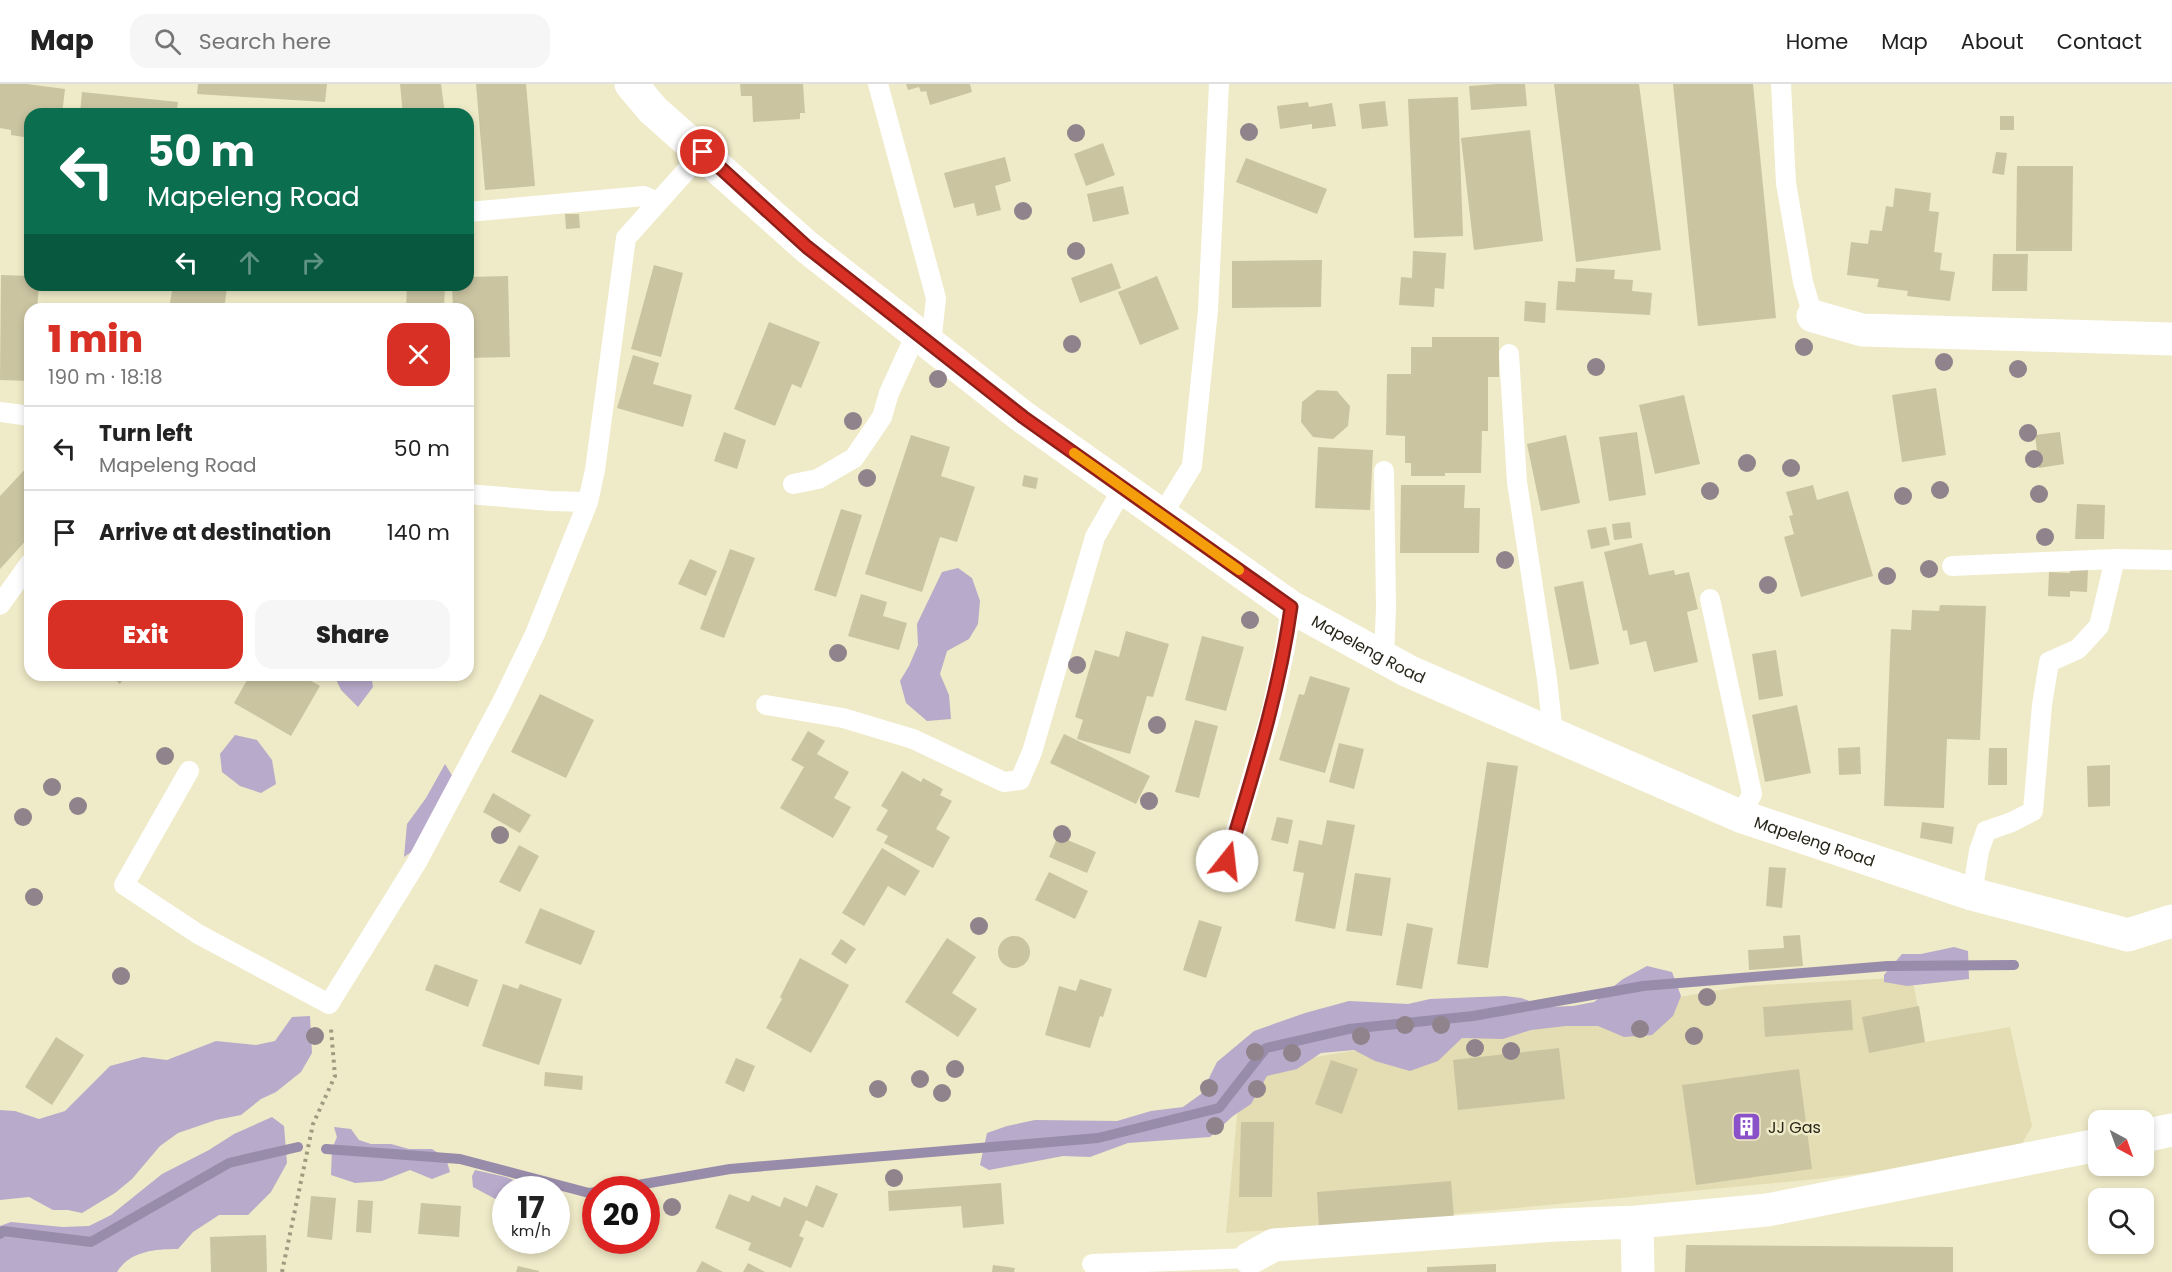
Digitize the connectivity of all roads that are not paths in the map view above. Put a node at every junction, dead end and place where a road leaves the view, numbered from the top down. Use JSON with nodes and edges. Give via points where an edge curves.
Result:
{"nodes":[{"id":1,"x":631,"y":84,"type":"edge"},
{"id":2,"x":878,"y":84,"type":"edge"},
{"id":3,"x":1219,"y":84,"type":"edge"},
{"id":4,"x":1781,"y":84,"type":"edge"},
{"id":5,"x":703,"y":152,"type":"junction"},
{"id":6,"x":657,"y":201,"type":"junction"},
{"id":7,"x":474,"y":211,"type":"edge"},
{"id":8,"x":1813,"y":316,"type":"joint"},
{"id":9,"x":923,"y":339,"type":"junction"},
{"id":10,"x":2172,"y":339,"type":"edge"},
{"id":11,"x":1509,"y":354,"type":"dead end"},
{"id":12,"x":0,"y":412,"type":"edge"},
{"id":13,"x":24,"y":415,"type":"edge"},
{"id":14,"x":1384,"y":471,"type":"dead end"},
{"id":15,"x":794,"y":484,"type":"dead end"},
{"id":16,"x":1123,"y":488,"type":"junction"},
{"id":17,"x":474,"y":495,"type":"edge"},
{"id":18,"x":588,"y":502,"type":"junction"},
{"id":19,"x":1162,"y":515,"type":"junction"},
{"id":20,"x":2115,"y":559,"type":"junction"},
{"id":21,"x":2172,"y":560,"type":"edge"},
{"id":22,"x":1952,"y":566,"type":"dead end"},
{"id":23,"x":24,"y":571,"type":"edge"},
{"id":24,"x":1710,"y":599,"type":"dead end"},
{"id":25,"x":0,"y":605,"type":"edge"},
{"id":26,"x":1291,"y":607,"type":"junction"},
{"id":27,"x":1384,"y":658,"type":"junction"},
{"id":28,"x":766,"y":705,"type":"dead end"},
{"id":29,"x":1553,"y":734,"type":"junction"},
{"id":30,"x":189,"y":771,"type":"dead end"},
{"id":31,"x":1740,"y":816,"type":"junction"},
{"id":32,"x":1227,"y":861,"type":"dead end"},
{"id":33,"x":1972,"y":894,"type":"junction"},
{"id":34,"x":2172,"y":921,"type":"edge"},
{"id":35,"x":2172,"y":1130,"type":"edge"},
{"id":36,"x":2154,"y":1134,"type":"edge"},
{"id":37,"x":2088,"y":1146,"type":"edge"},
{"id":38,"x":1638,"y":1222,"type":"junction"},
{"id":39,"x":1250,"y":1258,"type":"joint"},
{"id":40,"x":1092,"y":1264,"type":"dead end"},
{"id":41,"x":1638,"y":1272,"type":"edge"}],
"edges":[{"from":1,"to":5,"type":"street","name":"Mapeleng Road","via":[[653,110]]},
{"from":2,"to":9,"type":"lane","via":[[936,298]]},
{"from":3,"to":19,"type":"lane","via":[[1208,310],[1192,466]]},
{"from":4,"to":8,"type":"lane","via":[[1786,183],[1803,282]]},
{"from":5,"to":6,"type":"lane"},
{"from":5,"to":9,"type":"street","name":"Mapeleng Road","via":[[807,247]]},
{"from":6,"to":7,"type":"lane","via":[[644,196]]},
{"from":6,"to":18,"type":"lane","via":[[626,238]]},
{"from":8,"to":10,"type":"street","via":[[1862,330]]},
{"from":9,"to":15,"type":"lane","via":[[889,393],[882,417],[854,458],[818,479]]},
{"from":9,"to":16,"type":"street","name":"Mapeleng Road"},
{"from":11,"to":29,"type":"lane","via":[[1517,482]]},
{"from":12,"to":13,"type":"lane"},
{"from":14,"to":27,"type":"lane"},
{"from":16,"to":19,"type":"street","name":"Mapeleng Road"},
{"from":16,"to":28,"type":"lane","via":[[1095,537],[1032,752],[1020,780],[1004,782],[913,739],[843,718]]},
{"from":17,"to":18,"type":"lane"},
{"from":18,"to":30,"type":"lane","via":[[535,634],[502,702],[417,862],[329,1004],[198,934],[124,885]]},
{"from":19,"to":26,"type":"street","name":"Mapeleng Road"},
{"from":20,"to":21,"type":"lane"},
{"from":20,"to":22,"type":"lane"},
{"from":20,"to":33,"type":"lane","via":[[2099,626],[2078,649],[2049,662],[2033,811],[1986,831]]},
{"from":23,"to":25,"type":"lane"},
{"from":24,"to":31,"type":"lane","via":[[1752,794]]},
{"from":26,"to":27,"type":"street","name":"Mapeleng Road"},
{"from":26,"to":32,"type":"lane","via":[[1271,712]]},
{"from":27,"to":29,"type":"street","name":"Mapeleng Road"},
{"from":29,"to":31,"type":"street","name":"Mapeleng Road"},
{"from":31,"to":33,"type":"street","name":"Mapeleng Road"},
{"from":33,"to":34,"type":"street","name":"Mapeleng Road","via":[[2127,935]]},
{"from":35,"to":36,"type":"street"},
{"from":37,"to":38,"type":"street","via":[[1767,1210]]},
{"from":38,"to":39,"type":"street","via":[[1274,1245]]},
{"from":38,"to":41,"type":"street"},
{"from":39,"to":40,"type":"lane"}]}
